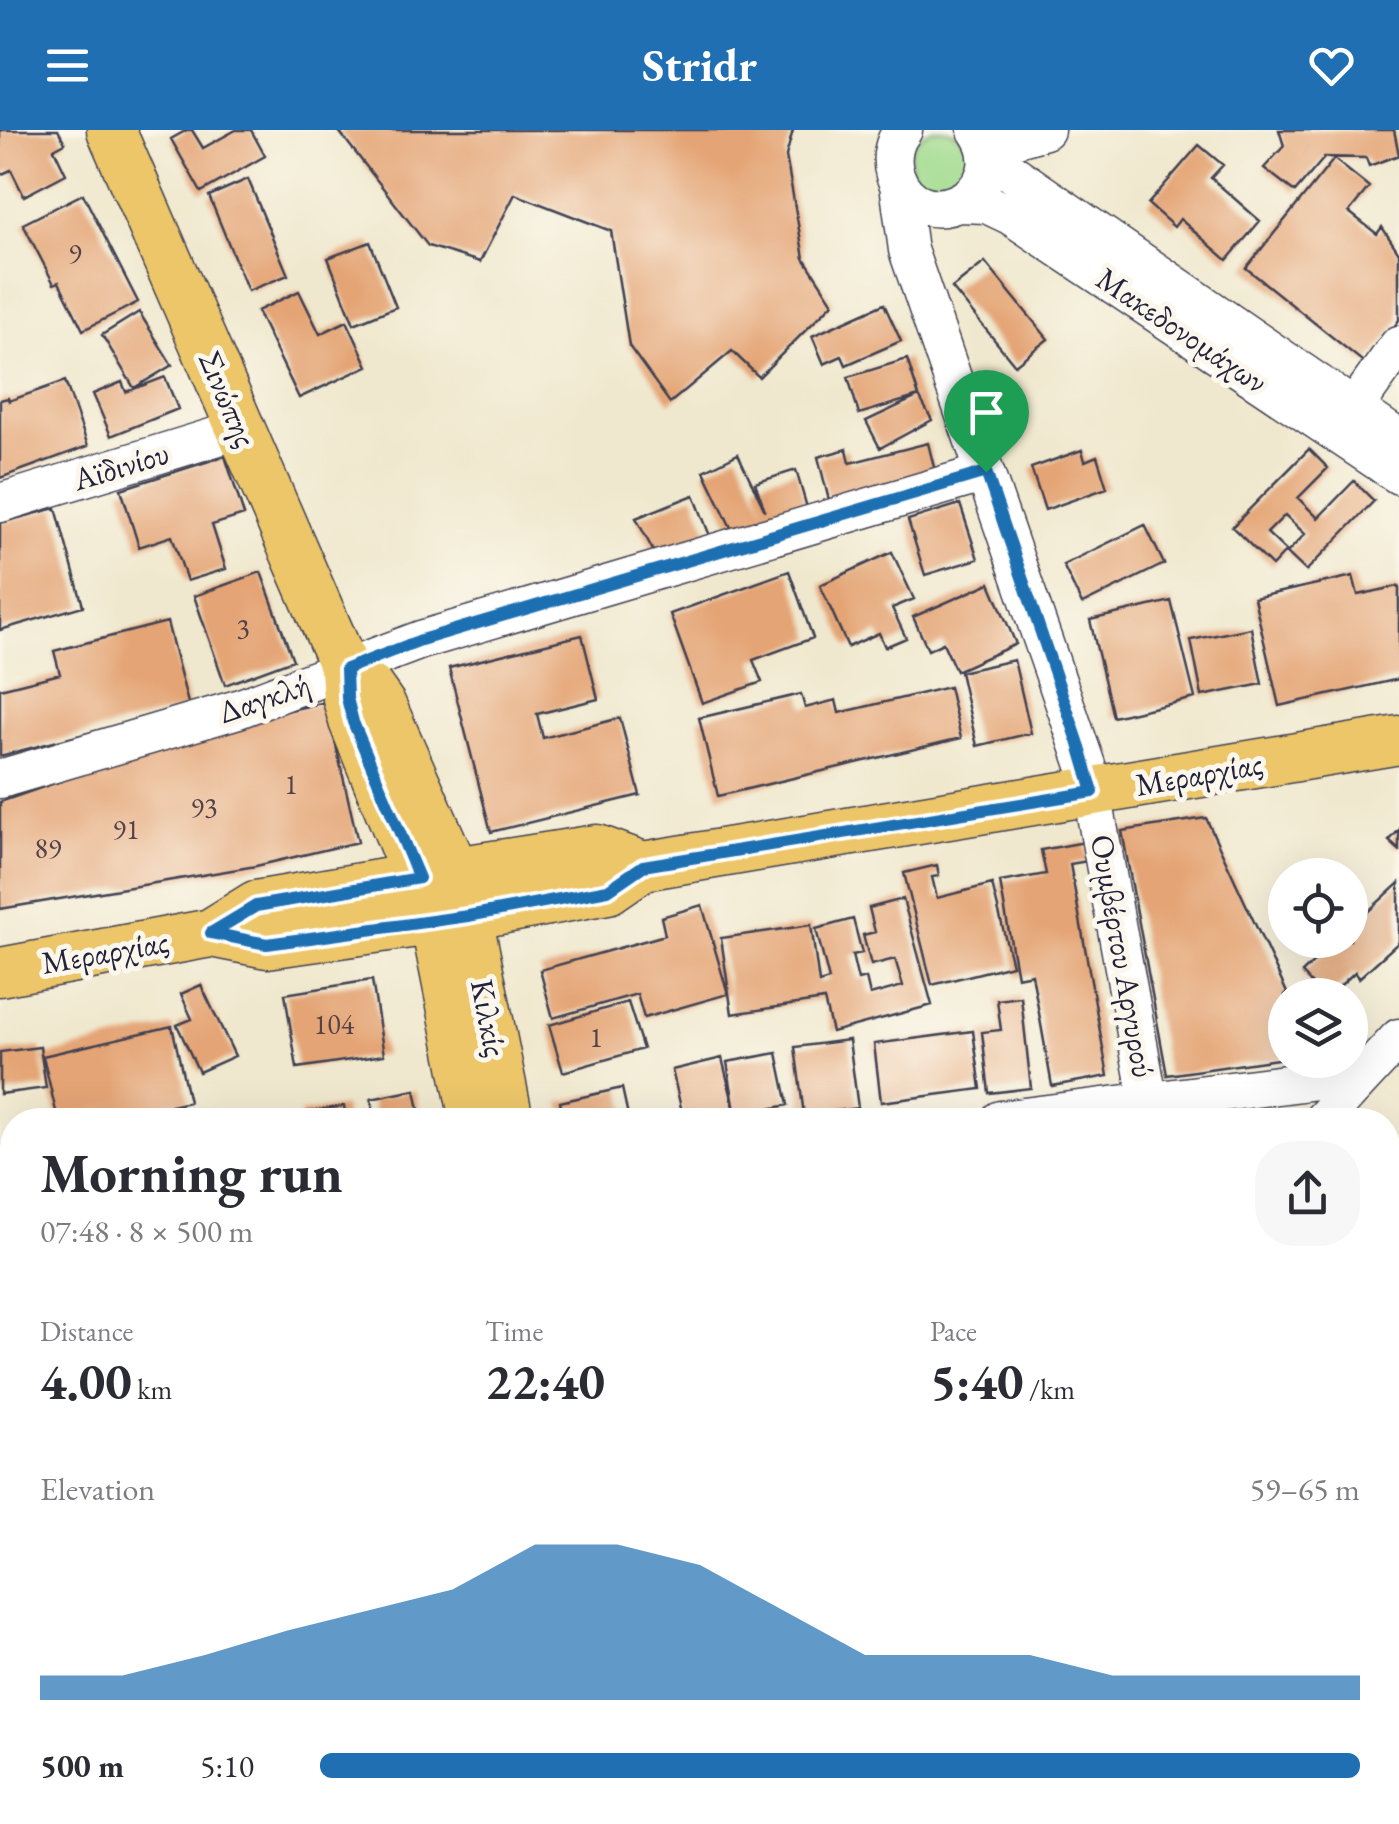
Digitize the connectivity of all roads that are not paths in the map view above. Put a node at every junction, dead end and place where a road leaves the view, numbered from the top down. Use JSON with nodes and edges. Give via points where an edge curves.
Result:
{"nodes":[{"id":1,"x":110,"y":130,"type":"edge"},
{"id":2,"x":867,"y":130,"type":"edge"},
{"id":3,"x":903,"y":130,"type":"edge"},
{"id":4,"x":1045,"y":130,"type":"edge"},
{"id":5,"x":983,"y":144,"type":"edge"},
{"id":6,"x":897,"y":179,"type":"junction"},
{"id":7,"x":958,"y":204,"type":"junction"},
{"id":8,"x":1399,"y":345,"type":"edge"},
{"id":9,"x":1354,"y":408,"type":"junction"},
{"id":10,"x":241,"y":429,"type":"junction"},
{"id":11,"x":1399,"y":439,"type":"edge"},
{"id":12,"x":986,"y":472,"type":"junction"},
{"id":13,"x":1399,"y":475,"type":"edge"},
{"id":14,"x":0,"y":502,"type":"edge"},
{"id":15,"x":346,"y":669,"type":"junction"},
{"id":16,"x":1399,"y":740,"type":"edge"},
{"id":17,"x":0,"y":779,"type":"edge"},
{"id":18,"x":1093,"y":792,"type":"junction"},
{"id":19,"x":444,"y":896,"type":"junction"},
{"id":20,"x":0,"y":972,"type":"edge"},
{"id":21,"x":1399,"y":1038,"type":"edge"},
{"id":22,"x":1368,"y":1071,"type":"edge"},
{"id":23,"x":1341,"y":1078,"type":"edge"},
{"id":24,"x":1361,"y":1078,"type":"edge"},
{"id":25,"x":472,"y":1108,"type":"edge"},
{"id":26,"x":506,"y":1108,"type":"edge"},
{"id":27,"x":1150,"y":1108,"type":"edge"},
{"id":28,"x":1162,"y":1108,"type":"edge"},
{"id":29,"x":1334,"y":1108,"type":"edge"}],
"edges":[{"from":1,"to":10,"type":"main road","name":"Σινώπης"},
{"from":2,"to":6,"type":"street"},
{"from":3,"to":6,"type":"street","via":[[894,150]]},
{"from":4,"to":5,"type":"street"},
{"from":5,"to":7,"type":"street","via":[[981,184]]},
{"from":5,"to":9,"type":"street","name":"Μακεδονομάχων"},
{"from":6,"to":7,"type":"street","name":"Μακεδονομάχων","via":[[926,205]]},
{"from":6,"to":12,"type":"street","name":"Ουμβέρτου Αργυρού","via":[[908,250]]},
{"from":7,"to":13,"type":"street","name":"Μακεδονομάχων","via":[[987,204],[1010,215]]},
{"from":8,"to":9,"type":"street"},
{"from":9,"to":11,"type":"street","name":"Μακεδονομάχων"},
{"from":10,"to":14,"type":"street","name":"Αϊδινίου"},
{"from":10,"to":15,"type":"main road","name":"Σινώπης"},
{"from":12,"to":15,"type":"street","name":"Δαγκλή","via":[[421,640]]},
{"from":12,"to":18,"type":"street","name":"Ουμβέρτου Αργυρού"},
{"from":15,"to":17,"type":"street","name":"Δαγκλή","via":[[238,709]]},
{"from":15,"to":19,"type":"main road","name":"Σινώπης","via":[[382,706]]},
{"from":16,"to":18,"type":"main road","name":"Μεραρχίας"},
{"from":18,"to":19,"type":"main road","name":"Μεραρχίας","via":[[643,866],[597,849]]},
{"from":18,"to":27,"type":"street","name":"Ουμβέρτου Αργυρού"},
{"from":19,"to":20,"type":"main road","name":"Μεραρχίας","via":[[267,944],[211,933]]},
{"from":19,"to":25,"type":"main road","name":"Κιλκίς"},
{"from":19,"to":26,"type":"main road","name":"Κιλκίς"},
{"from":21,"to":22,"type":"street"},
{"from":23,"to":28,"type":"street"},
{"from":24,"to":29,"type":"street"}]}
